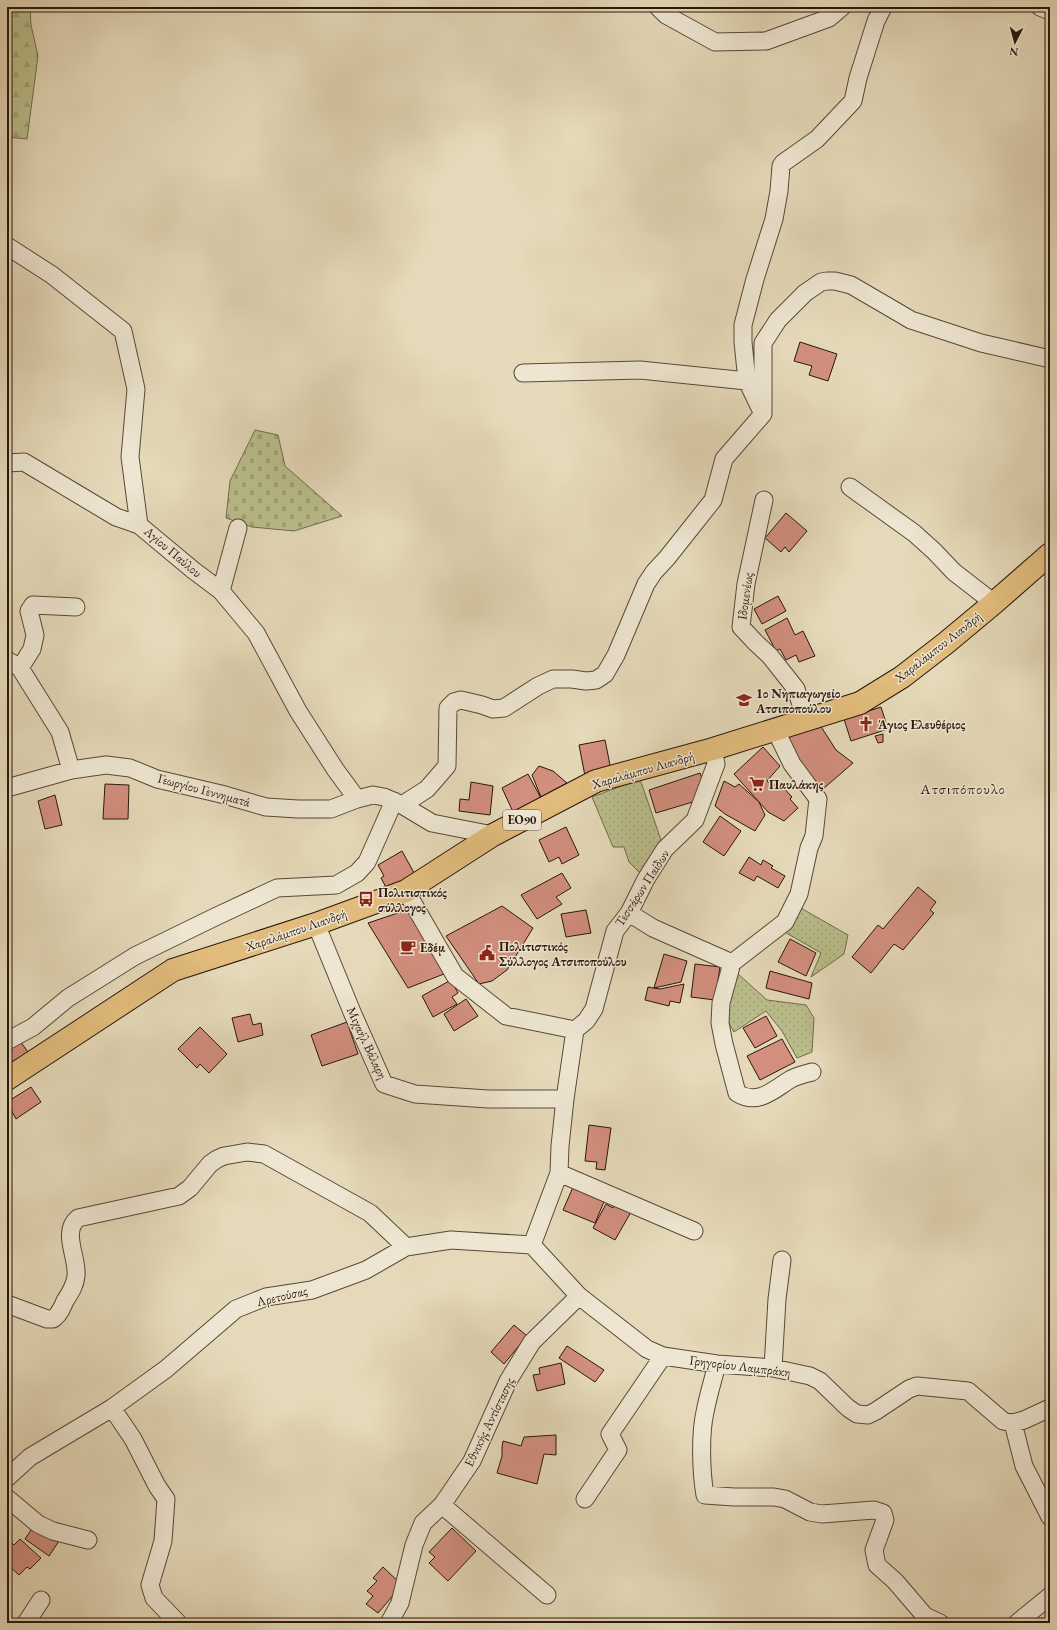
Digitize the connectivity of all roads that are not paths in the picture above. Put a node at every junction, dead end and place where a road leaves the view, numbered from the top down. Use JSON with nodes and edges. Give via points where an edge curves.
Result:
{"nodes":[{"id":1,"x":658,"y":7,"type":"edge"},
{"id":2,"x":842,"y":7,"type":"edge"},
{"id":3,"x":883,"y":7,"type":"edge"},
{"id":4,"x":1040,"y":7,"type":"edge"},
{"id":5,"x":1050,"y":11,"type":"edge"},
{"id":6,"x":7,"y":246,"type":"edge"},
{"id":7,"x":1050,"y":359,"type":"edge"},
{"id":8,"x":523,"y":373,"type":"dead end"},
{"id":9,"x":747,"y":380,"type":"junction"},
{"id":10,"x":763,"y":414,"type":"junction"},
{"id":11,"x":7,"y":463,"type":"edge"},
{"id":12,"x":850,"y":487,"type":"dead end"},
{"id":13,"x":764,"y":500,"type":"dead end"},
{"id":14,"x":139,"y":524,"type":"junction"},
{"id":15,"x":238,"y":528,"type":"dead end"},
{"id":16,"x":1050,"y":554,"type":"edge"},
{"id":17,"x":221,"y":591,"type":"junction"},
{"id":18,"x":994,"y":603,"type":"junction"},
{"id":19,"x":76,"y":607,"type":"dead end"},
{"id":20,"x":13,"y":664,"type":"edge"},
{"id":21,"x":806,"y":720,"type":"junction"},
{"id":22,"x":776,"y":731,"type":"junction"},
{"id":23,"x":713,"y":750,"type":"junction"},
{"id":24,"x":71,"y":770,"type":"junction"},
{"id":25,"x":7,"y":788,"type":"edge"},
{"id":26,"x":357,"y":799,"type":"junction"},
{"id":27,"x":398,"y":803,"type":"junction"},
{"id":28,"x":493,"y":835,"type":"junction"},
{"id":29,"x":406,"y":891,"type":"junction"},
{"id":30,"x":629,"y":913,"type":"junction"},
{"id":31,"x":316,"y":924,"type":"junction"},
{"id":32,"x":732,"y":963,"type":"junction"},
{"id":33,"x":575,"y":1030,"type":"junction"},
{"id":34,"x":7,"y":1041,"type":"edge"},
{"id":35,"x":812,"y":1072,"type":"dead end"},
{"id":36,"x":7,"y":1079,"type":"edge"},
{"id":37,"x":565,"y":1099,"type":"junction"},
{"id":38,"x":559,"y":1173,"type":"junction"},
{"id":39,"x":694,"y":1231,"type":"dead end"},
{"id":40,"x":532,"y":1245,"type":"junction"},
{"id":41,"x":406,"y":1246,"type":"junction"},
{"id":42,"x":782,"y":1260,"type":"dead end"},
{"id":43,"x":579,"y":1296,"type":"junction"},
{"id":44,"x":7,"y":1304,"type":"edge"},
{"id":45,"x":663,"y":1356,"type":"junction"},
{"id":46,"x":717,"y":1364,"type":"junction"},
{"id":47,"x":773,"y":1368,"type":"junction"},
{"id":48,"x":112,"y":1408,"type":"junction"},
{"id":49,"x":1050,"y":1408,"type":"edge"},
{"id":50,"x":1013,"y":1423,"type":"junction"},
{"id":51,"x":7,"y":1478,"type":"edge"},
{"id":52,"x":7,"y":1498,"type":"edge"},
{"id":53,"x":585,"y":1499,"type":"dead end"},
{"id":54,"x":442,"y":1505,"type":"junction"},
{"id":55,"x":1050,"y":1517,"type":"edge"},
{"id":56,"x":88,"y":1540,"type":"dead end"},
{"id":57,"x":547,"y":1594,"type":"dead end"},
{"id":58,"x":1050,"y":1596,"type":"edge"},
{"id":59,"x":42,"y":1600,"type":"dead end"},
{"id":60,"x":26,"y":1623,"type":"edge"},
{"id":61,"x":178,"y":1623,"type":"edge"},
{"id":62,"x":389,"y":1623,"type":"edge"},
{"id":63,"x":940,"y":1623,"type":"edge"},
{"id":64,"x":1017,"y":1623,"type":"edge"}],
"edges":[{"from":1,"to":2,"type":"street","via":[[666,15],[715,42],[723,42],[766,41],[829,18]]},
{"from":3,"to":9,"type":"street","via":[[876,21],[853,101],[817,138],[781,166],[774,219],[743,325]]},
{"from":4,"to":5,"type":"street"},
{"from":6,"to":14,"type":"street","name":"Αγίου Παύλου","via":[[52,275],[123,331],[136,389],[130,457]]},
{"from":7,"to":10,"type":"street","via":[[981,343],[911,320],[851,286],[836,281],[821,282],[778,320],[763,343]]},
{"from":8,"to":9,"type":"street","via":[[640,370]]},
{"from":9,"to":10,"type":"street"},
{"from":10,"to":27,"type":"street","via":[[724,459],[713,500],[646,584],[616,655],[604,674],[596,680],[586,681],[553,679],[504,708],[493,709],[462,700],[454,702],[448,708],[447,766],[427,789]]},
{"from":11,"to":14,"type":"street","via":[[24,462],[116,517]]},
{"from":12,"to":18,"type":"street","via":[[914,533],[954,572]]},
{"from":13,"to":21,"type":"street","name":"Ιδομενέως","via":[[746,584],[741,627],[770,656],[796,689]]},
{"from":14,"to":17,"type":"street","name":"Αγίου Παύλου"},
{"from":15,"to":17,"type":"street"},
{"from":16,"to":18,"type":"main road","name":"Χαραλάμπου Λιανδρή","number":"ΕΟ90"},
{"from":17,"to":26,"type":"street","name":"Αγίου Παύλου","via":[[256,633],[298,711],[335,770]]},
{"from":18,"to":21,"type":"main road","name":"Χαραλάμπου Λιανδρή","number":"ΕΟ90","via":[[902,677],[860,703]]},
{"from":19,"to":20,"type":"street","via":[[33,605],[29,611],[36,635],[32,649]]},
{"from":20,"to":24,"type":"street","via":[[60,732]]},
{"from":21,"to":22,"type":"main road","name":"Χαραλάμπου Λιανδρή","number":"ΕΟ90"},
{"from":22,"to":23,"type":"main road","name":"Χαραλάμπου Λιανδρή","number":"ΕΟ90"},
{"from":22,"to":32,"type":"street","via":[[792,764],[818,799],[814,836],[799,894],[785,922]]},
{"from":23,"to":28,"type":"main road","name":"Χαραλάμπου Λιανδρή","number":"ΕΟ90","via":[[596,781]]},
{"from":23,"to":30,"type":"street","name":"Τεσσάρων Παίδων","via":[[716,764],[695,820],[665,849]]},
{"from":24,"to":25,"type":"street","name":"Γεωργίου Γεννηματά"},
{"from":24,"to":26,"type":"street","name":"Γεωργίου Γεννηματά","via":[[106,765],[130,768],[157,778],[266,807],[331,809]]},
{"from":26,"to":27,"type":"street","name":"Γεωργίου Γεννηματά","via":[[373,795]]},
{"from":27,"to":28,"type":"street","name":"Γεωργίου Γεννηματά","via":[[432,824]]},
{"from":27,"to":34,"type":"street","via":[[367,862],[357,873],[336,884],[277,888],[188,930],[135,956],[68,998],[33,1027]]},
{"from":28,"to":29,"type":"main road","name":"Χαραλάμπου Λιανδρή","number":"ΕΟ90"},
{"from":29,"to":31,"type":"main road","name":"Χαραλάμπου Λιανδρή","number":"ΕΟ90"},
{"from":29,"to":33,"type":"street","via":[[455,976],[506,1016]]},
{"from":30,"to":32,"type":"street","via":[[653,928]]},
{"from":30,"to":33,"type":"street","name":"Τεσσάρων Παίδων","via":[[615,930],[594,1009],[586,1021]]},
{"from":31,"to":36,"type":"main road","name":"Χαραλάμπου Λιανδρή","number":"ΕΟ90","via":[[173,970]]},
{"from":31,"to":37,"type":"street","name":"Μιχαήλ Βάλαρη","via":[[384,1084],[415,1094],[488,1099]]},
{"from":32,"to":35,"type":"street","via":[[721,1003],[720,1023],[737,1093],[744,1098],[754,1099],[770,1093],[792,1078]]},
{"from":33,"to":37,"type":"street"},
{"from":37,"to":38,"type":"street"},
{"from":38,"to":39,"type":"street"},
{"from":38,"to":40,"type":"street"},
{"from":40,"to":41,"type":"street","name":"Αρετούσας","via":[[451,1240]]},
{"from":40,"to":43,"type":"street","name":"Γρηγορίου Λαμπράκη"},
{"from":41,"to":44,"type":"street","via":[[370,1213],[272,1157],[247,1152],[217,1159],[179,1196],[74,1221],[70,1231],[76,1280],[59,1313],[53,1319],[46,1319]]},
{"from":41,"to":48,"type":"street","name":"Αρετούσας","via":[[366,1270],[312,1290],[266,1297],[236,1309],[166,1369]]},
{"from":42,"to":47,"type":"street"},
{"from":43,"to":45,"type":"street","name":"Γρηγορίου Λαμπράκη","via":[[647,1349]]},
{"from":43,"to":54,"type":"street","name":"Εθνικής Αντίστασης","via":[[532,1342],[508,1381],[472,1461]]},
{"from":45,"to":46,"type":"street","name":"Γρηγορίου Λαμπράκη"},
{"from":45,"to":53,"type":"street","via":[[610,1434],[618,1450]]},
{"from":46,"to":47,"type":"street","name":"Γρηγορίου Λαμπράκη"},
{"from":46,"to":63,"type":"street","via":[[704,1413],[702,1473],[705,1495],[774,1497],[785,1499],[810,1512],[822,1514],[874,1510],[883,1513],[885,1520],[874,1550],[877,1565],[895,1581],[925,1616]]},
{"from":47,"to":50,"type":"street","name":"Γρηγορίου Λαμπράκη","via":[[810,1376],[820,1381],[857,1414],[868,1415],[917,1386],[968,1391],[1003,1421]]},
{"from":48,"to":51,"type":"street","name":"Αρετούσας","via":[[30,1457]]},
{"from":48,"to":61,"type":"street","via":[[133,1439],[166,1499],[163,1541],[150,1586],[154,1598]]},
{"from":49,"to":50,"type":"street"},
{"from":50,"to":55,"type":"street","via":[[1024,1466]]},
{"from":52,"to":56,"type":"street","via":[[38,1524]]},
{"from":54,"to":57,"type":"street"},
{"from":54,"to":62,"type":"street","name":"Εθνικής Αντίστασης","via":[[423,1523],[414,1545],[400,1603]]},
{"from":58,"to":64,"type":"street"},
{"from":59,"to":60,"type":"street"}]}
